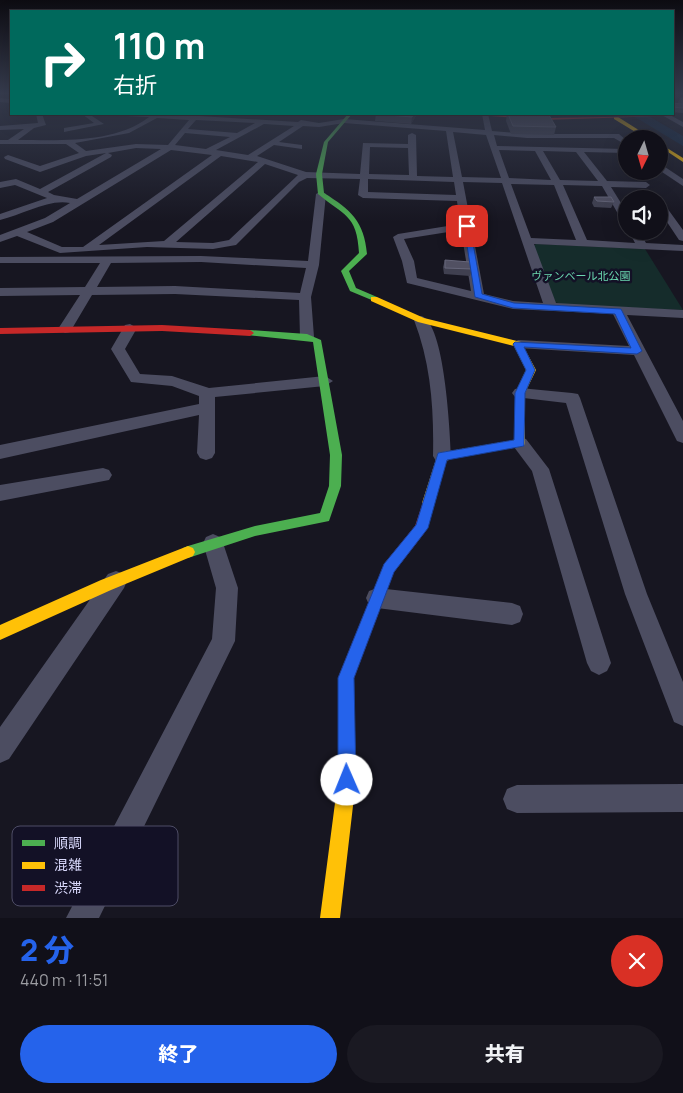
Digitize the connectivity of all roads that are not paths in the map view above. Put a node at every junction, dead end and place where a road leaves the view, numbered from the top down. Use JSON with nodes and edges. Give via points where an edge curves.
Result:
{"nodes":[{"id":1,"x":17,"y":137,"type":"edge"},
{"id":2,"x":47,"y":137,"type":"edge"},
{"id":3,"x":100,"y":137,"type":"edge"},
{"id":4,"x":122,"y":137,"type":"edge"},
{"id":5,"x":178,"y":137,"type":"edge"},
{"id":6,"x":234,"y":137,"type":"edge"},
{"id":7,"x":282,"y":137,"type":"edge"},
{"id":8,"x":330,"y":137,"type":"edge"},
{"id":9,"x":411,"y":137,"type":"edge"},
{"id":10,"x":450,"y":137,"type":"edge"},
{"id":11,"x":490,"y":137,"type":"edge"},
{"id":12,"x":46,"y":141,"type":"junction"},
{"id":13,"x":0,"y":142,"type":"edge"},
{"id":14,"x":10,"y":142,"type":"junction"},
{"id":15,"x":68,"y":142,"type":"junction"},
{"id":16,"x":273,"y":143,"type":"junction"},
{"id":17,"x":136,"y":146,"type":"junction"},
{"id":18,"x":411,"y":146,"type":"junction"},
{"id":19,"x":170,"y":147,"type":"junction"},
{"id":20,"x":299,"y":147,"type":"dead end"},
{"id":21,"x":494,"y":148,"type":"junction"},
{"id":22,"x":118,"y":149,"type":"junction"},
{"id":23,"x":538,"y":150,"type":"junction"},
{"id":24,"x":668,"y":150,"type":"edge"},
{"id":25,"x":207,"y":152,"type":"junction"},
{"id":26,"x":580,"y":152,"type":"junction"},
{"id":27,"x":613,"y":152,"type":"junction"},
{"id":28,"x":618,"y":152,"type":"edge"},
{"id":29,"x":220,"y":153,"type":"junction"},
{"id":30,"x":85,"y":154,"type":"junction"},
{"id":31,"x":8,"y":157,"type":"dead end"},
{"id":32,"x":250,"y":157,"type":"junction"},
{"id":33,"x":618,"y":157,"type":"edge"},
{"id":34,"x":265,"y":160,"type":"junction"},
{"id":35,"x":683,"y":160,"type":"edge"},
{"id":36,"x":668,"y":172,"type":"edge"},
{"id":37,"x":318,"y":174,"type":"junction"},
{"id":38,"x":305,"y":175,"type":"junction"},
{"id":39,"x":364,"y":175,"type":"junction"},
{"id":40,"x":413,"y":177,"type":"junction"},
{"id":41,"x":459,"y":178,"type":"junction"},
{"id":42,"x":505,"y":180,"type":"junction"},
{"id":43,"x":641,"y":180,"type":"edge"},
{"id":44,"x":557,"y":182,"type":"junction"},
{"id":45,"x":683,"y":183,"type":"edge"},
{"id":46,"x":605,"y":184,"type":"junction"},
{"id":47,"x":0,"y":185,"type":"edge"},
{"id":48,"x":646,"y":185,"type":"junction"},
{"id":49,"x":649,"y":190,"type":"edge"},
{"id":50,"x":41,"y":192,"type":"junction"},
{"id":51,"x":322,"y":194,"type":"junction"},
{"id":52,"x":56,"y":198,"type":"junction"},
{"id":53,"x":462,"y":198,"type":"junction"},
{"id":54,"x":78,"y":202,"type":"junction"},
{"id":55,"x":618,"y":206,"type":"edge"},
{"id":56,"x":0,"y":217,"type":"edge"},
{"id":57,"x":668,"y":217,"type":"edge"},
{"id":58,"x":467,"y":226,"type":"junction"},
{"id":59,"x":17,"y":232,"type":"junction"},
{"id":60,"x":683,"y":238,"type":"edge"},
{"id":61,"x":0,"y":239,"type":"edge"},
{"id":62,"x":639,"y":240,"type":"edge"},
{"id":63,"x":528,"y":241,"type":"junction"},
{"id":64,"x":167,"y":244,"type":"junction"},
{"id":65,"x":583,"y":244,"type":"junction"},
{"id":66,"x":643,"y":247,"type":"junction"},
{"id":67,"x":683,"y":248,"type":"edge"},
{"id":68,"x":85,"y":250,"type":"junction"},
{"id":69,"x":108,"y":259,"type":"junction"},
{"id":70,"x":0,"y":260,"type":"edge"},
{"id":71,"x":312,"y":265,"type":"junction"},
{"id":72,"x":89,"y":291,"type":"junction"},
{"id":73,"x":0,"y":292,"type":"edge"},
{"id":74,"x":478,"y":295,"type":"junction"},
{"id":75,"x":305,"y":297,"type":"junction"},
{"id":76,"x":551,"y":308,"type":"junction"},
{"id":77,"x":618,"y":311,"type":"junction"},
{"id":78,"x":683,"y":314,"type":"edge"},
{"id":79,"x":421,"y":320,"type":"junction"},
{"id":80,"x":130,"y":328,"type":"junction"},
{"id":81,"x":65,"y":330,"type":"junction"},
{"id":82,"x":0,"y":332,"type":"edge"},
{"id":83,"x":307,"y":337,"type":"junction"},
{"id":84,"x":518,"y":344,"type":"junction"},
{"id":85,"x":637,"y":351,"type":"junction"},
{"id":86,"x":325,"y":381,"type":"junction"},
{"id":87,"x":520,"y":393,"type":"junction"},
{"id":88,"x":207,"y":400,"type":"junction"},
{"id":89,"x":683,"y":437,"type":"edge"},
{"id":90,"x":520,"y":443,"type":"junction"},
{"id":91,"x":0,"y":452,"type":"edge"},
{"id":92,"x":206,"y":452,"type":"dead end"},
{"id":93,"x":442,"y":456,"type":"junction"},
{"id":94,"x":103,"y":475,"type":"dead end"},
{"id":95,"x":0,"y":493,"type":"edge"},
{"id":96,"x":213,"y":543,"type":"junction"},
{"id":97,"x":116,"y":581,"type":"junction"},
{"id":98,"x":377,"y":598,"type":"junction"},
{"id":99,"x":512,"y":614,"type":"dead end"},
{"id":100,"x":0,"y":633,"type":"edge"},
{"id":101,"x":599,"y":663,"type":"dead end"},
{"id":102,"x":683,"y":713,"type":"edge"},
{"id":103,"x":0,"y":750,"type":"edge"},
{"id":104,"x":683,"y":798,"type":"edge"},
{"id":105,"x":516,"y":799,"type":"dead end"},
{"id":106,"x":129,"y":826,"type":"edge"},
{"id":107,"x":88,"y":906,"type":"edge"},
{"id":108,"x":82,"y":918,"type":"edge"},
{"id":109,"x":330,"y":918,"type":"edge"}],
"edges":[{"from":1,"to":14,"type":"street"},
{"from":2,"to":12,"type":"street"},
{"from":3,"to":15,"type":"street"},
{"from":4,"to":17,"type":"street"},
{"from":5,"to":19,"type":"street"},
{"from":6,"to":25,"type":"street"},
{"from":7,"to":16,"type":"street"},
{"from":8,"to":37,"type":"street"},
{"from":9,"to":18,"type":"street"},
{"from":10,"to":41,"type":"street"},
{"from":11,"to":21,"type":"street"},
{"from":12,"to":14,"type":"street"},
{"from":12,"to":15,"type":"street"},
{"from":13,"to":14,"type":"street"},
{"from":15,"to":30,"type":"street"},
{"from":16,"to":20,"type":"street"},
{"from":16,"to":32,"type":"street"},
{"from":17,"to":19,"type":"street"},
{"from":17,"to":22,"type":"street"},
{"from":18,"to":39,"type":"street","via":[[366,145]]},
{"from":18,"to":40,"type":"street"},
{"from":19,"to":25,"type":"street"},
{"from":19,"to":54,"type":"street"},
{"from":21,"to":23,"type":"street"},
{"from":21,"to":42,"type":"street"},
{"from":22,"to":30,"type":"street"},
{"from":22,"to":50,"type":"street"},
{"from":23,"to":26,"type":"street"},
{"from":23,"to":44,"type":"street"},
{"from":24,"to":35,"type":"street"},
{"from":25,"to":29,"type":"street"},
{"from":26,"to":27,"type":"street"},
{"from":26,"to":46,"type":"street"},
{"from":27,"to":28,"type":"street"},
{"from":27,"to":33,"type":"street"},
{"from":29,"to":32,"type":"street"},
{"from":29,"to":68,"type":"street"},
{"from":30,"to":31,"type":"street","via":[[40,169]]},
{"from":32,"to":34,"type":"street"},
{"from":34,"to":38,"type":"street"},
{"from":34,"to":64,"type":"street"},
{"from":36,"to":45,"type":"street"},
{"from":37,"to":38,"type":"street"},
{"from":37,"to":39,"type":"street"},
{"from":37,"to":51,"type":"street"},
{"from":38,"to":64,"type":"street","via":[[232,243],[213,246]]},
{"from":39,"to":40,"type":"street"},
{"from":39,"to":53,"type":"street","via":[[364,195]]},
{"from":40,"to":41,"type":"street"},
{"from":41,"to":42,"type":"street"},
{"from":41,"to":53,"type":"street"},
{"from":42,"to":44,"type":"street"},
{"from":42,"to":63,"type":"street"},
{"from":43,"to":48,"type":"street"},
{"from":44,"to":46,"type":"street"},
{"from":44,"to":65,"type":"street"},
{"from":46,"to":48,"type":"street"},
{"from":46,"to":55,"type":"street"},
{"from":47,"to":50,"type":"street","via":[[16,182]]},
{"from":48,"to":49,"type":"street"},
{"from":50,"to":52,"type":"street"},
{"from":51,"to":71,"type":"street"},
{"from":51,"to":79,"type":"street","via":[[349,211],[364,237],[363,254],[345,271],[353,289]]},
{"from":52,"to":54,"type":"street"},
{"from":52,"to":56,"type":"street"},
{"from":53,"to":58,"type":"street"},
{"from":54,"to":59,"type":"street","via":[[49,220]]},
{"from":57,"to":60,"type":"street"},
{"from":58,"to":74,"type":"street"},
{"from":58,"to":74,"type":"street","via":[[398,238],[408,261],[411,280]]},
{"from":59,"to":61,"type":"street"},
{"from":59,"to":68,"type":"street","via":[[60,250]]},
{"from":62,"to":66,"type":"street"},
{"from":63,"to":65,"type":"street"},
{"from":63,"to":76,"type":"street"},
{"from":64,"to":68,"type":"street"},
{"from":65,"to":66,"type":"street"},
{"from":66,"to":67,"type":"street"},
{"from":69,"to":70,"type":"street"},
{"from":69,"to":71,"type":"street","via":[[201,259]]},
{"from":69,"to":72,"type":"street"},
{"from":71,"to":75,"type":"street"},
{"from":72,"to":73,"type":"street"},
{"from":72,"to":75,"type":"street","via":[[175,290]]},
{"from":72,"to":81,"type":"street"},
{"from":74,"to":76,"type":"street","via":[[513,305]]},
{"from":75,"to":83,"type":"street"},
{"from":76,"to":77,"type":"street"},
{"from":77,"to":78,"type":"street"},
{"from":77,"to":85,"type":"street"},
{"from":79,"to":84,"type":"street"},
{"from":79,"to":93,"type":"street","via":[[430,339],[438,380]]},
{"from":80,"to":81,"type":"street"},
{"from":80,"to":83,"type":"street"},
{"from":80,"to":88,"type":"street","via":[[118,349],[136,379],[186,382]]},
{"from":81,"to":82,"type":"street"},
{"from":83,"to":86,"type":"street","via":[[317,340]]},
{"from":84,"to":85,"type":"street"},
{"from":84,"to":87,"type":"street","via":[[530,370]]},
{"from":85,"to":89,"type":"street"},
{"from":86,"to":88,"type":"street"},
{"from":86,"to":96,"type":"street","via":[[336,455],[335,486],[325,517]]},
{"from":87,"to":90,"type":"street"},
{"from":87,"to":102,"type":"street","via":[[572,398],[636,594]]},
{"from":88,"to":91,"type":"street"},
{"from":88,"to":92,"type":"street"},
{"from":90,"to":93,"type":"street"},
{"from":90,"to":101,"type":"street","via":[[540,469]]},
{"from":93,"to":98,"type":"street","via":[[421,528],[389,568]]},
{"from":94,"to":95,"type":"street"},
{"from":96,"to":97,"type":"street"},
{"from":96,"to":106,"type":"street","via":[[227,588],[223,641]]},
{"from":97,"to":100,"type":"street"},
{"from":97,"to":103,"type":"street"},
{"from":98,"to":99,"type":"street"},
{"from":98,"to":109,"type":"street","via":[[346,678],[347,780]]},
{"from":104,"to":105,"type":"street"},
{"from":107,"to":108,"type":"street"}]}
